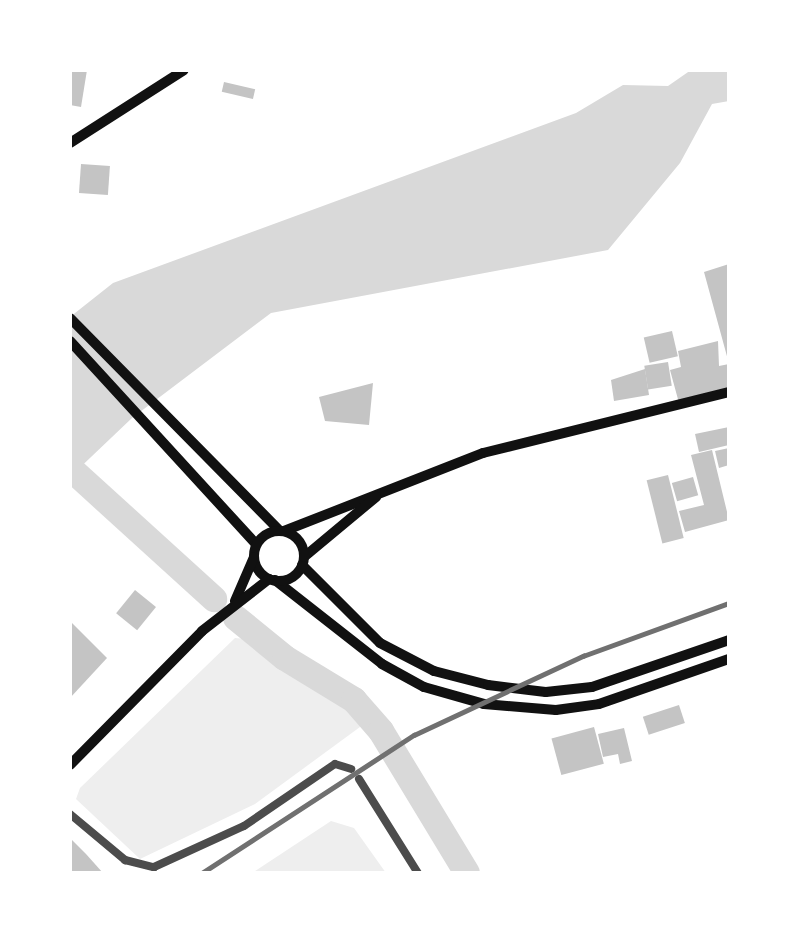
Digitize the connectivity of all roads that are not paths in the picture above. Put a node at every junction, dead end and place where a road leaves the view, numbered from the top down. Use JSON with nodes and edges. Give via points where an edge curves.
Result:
{"nodes":[{"id":1,"x":184,"y":70,"type":"edge"},
{"id":2,"x":70,"y":143,"type":"edge"},
{"id":3,"x":70,"y":318,"type":"edge"},
{"id":4,"x":70,"y":341,"type":"edge"},
{"id":5,"x":729,"y":392,"type":"edge"},
{"id":6,"x":384,"y":490,"type":"junction"},
{"id":7,"x":282,"y":531,"type":"junction"},
{"id":8,"x":256,"y":544,"type":"junction"},
{"id":9,"x":254,"y":557,"type":"junction"},
{"id":10,"x":303,"y":561,"type":"junction"},
{"id":11,"x":272,"y":579,"type":"junction"},
{"id":12,"x":235,"y":601,"type":"junction"},
{"id":13,"x":729,"y":640,"type":"edge"},
{"id":14,"x":729,"y":659,"type":"edge"},
{"id":15,"x":70,"y":765,"type":"edge"},
{"id":16,"x":351,"y":769,"type":"dead end"},
{"id":17,"x":359,"y":779,"type":"dead end"},
{"id":18,"x":70,"y":814,"type":"edge"},
{"id":19,"x":418,"y":873,"type":"edge"}],
"edges":[{"from":1,"to":2,"type":"main road"},
{"from":3,"to":7,"type":"main road"},
{"from":4,"to":8,"type":"main road","via":[[183,458]]},
{"from":5,"to":6,"type":"highway","via":[[519,442]]},
{"from":6,"to":7,"type":"highway"},
{"from":6,"to":10,"type":"highway"},
{"from":7,"to":8,"type":"highway"},
{"from":7,"to":10,"type":"highway","via":[[299,541]]},
{"from":8,"to":9,"type":"highway"},
{"from":9,"to":11,"type":"highway"},
{"from":9,"to":12,"type":"highway"},
{"from":10,"to":11,"type":"highway"},
{"from":10,"to":13,"type":"main road","via":[[358,626],[391,650],[488,685],[546,692],[592,687]]},
{"from":11,"to":12,"type":"highway"},
{"from":11,"to":14,"type":"main road","via":[[393,670],[484,704],[556,710],[599,704]]},
{"from":12,"to":15,"type":"highway"},
{"from":16,"to":18,"type":"street","via":[[335,764],[244,826],[154,867],[125,860]]},
{"from":17,"to":19,"type":"street"}]}
